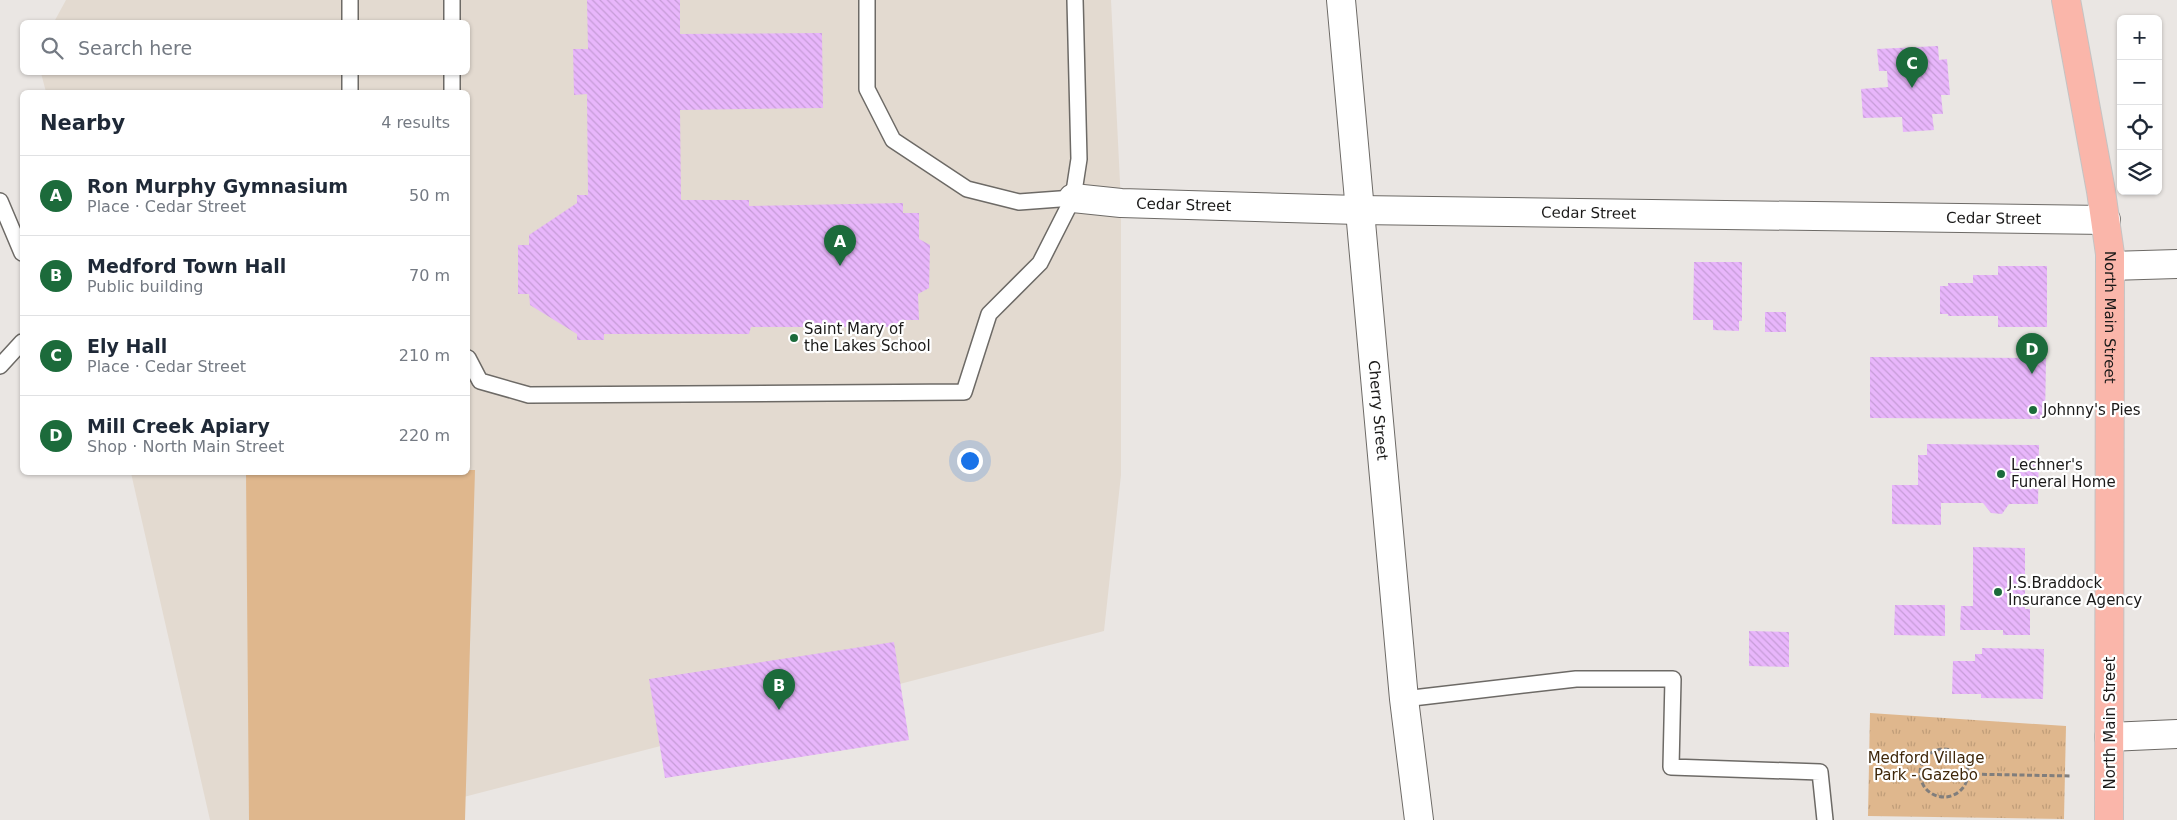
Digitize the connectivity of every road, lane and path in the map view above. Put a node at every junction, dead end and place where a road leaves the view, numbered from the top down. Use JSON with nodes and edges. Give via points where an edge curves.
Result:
{"nodes":[{"id":1,"x":350,"y":0,"type":"edge"},
{"id":2,"x":452,"y":0,"type":"edge"},
{"id":3,"x":867,"y":0,"type":"edge"},
{"id":4,"x":1075,"y":0,"type":"edge"},
{"id":5,"x":1341,"y":0,"type":"edge"},
{"id":6,"x":2066,"y":0,"type":"edge"},
{"id":7,"x":350,"y":20,"type":"edge"},
{"id":8,"x":452,"y":20,"type":"edge"},
{"id":9,"x":350,"y":75,"type":"edge"},
{"id":10,"x":452,"y":75,"type":"edge"},
{"id":11,"x":350,"y":90,"type":"edge"},
{"id":12,"x":452,"y":90,"type":"edge"},
{"id":13,"x":1072,"y":198,"type":"junction"},
{"id":14,"x":0,"y":201,"type":"edge"},
{"id":15,"x":1358,"y":210,"type":"junction"},
{"id":16,"x":2106,"y":220,"type":"junction"},
{"id":17,"x":20,"y":248,"type":"edge"},
{"id":18,"x":2177,"y":264,"type":"edge"},
{"id":19,"x":2110,"y":266,"type":"junction"},
{"id":20,"x":20,"y":344,"type":"edge"},
{"id":21,"x":0,"y":366,"type":"edge"},
{"id":22,"x":470,"y":366,"type":"edge"},
{"id":23,"x":474,"y":382,"type":"edge"},
{"id":24,"x":1404,"y":699,"type":"junction"},
{"id":25,"x":2177,"y":734,"type":"edge"},
{"id":26,"x":2110,"y":737,"type":"junction"},
{"id":27,"x":1967,"y":774,"type":"junction"},
{"id":28,"x":2071,"y":776,"type":"dead end"},
{"id":29,"x":1419,"y":820,"type":"edge"},
{"id":30,"x":1825,"y":820,"type":"edge"},
{"id":31,"x":2110,"y":820,"type":"edge"}],
"edges":[{"from":1,"to":7,"type":"lane"},
{"from":2,"to":8,"type":"lane"},
{"from":3,"to":13,"type":"lane","via":[[867,89],[893,140],[967,190],[1018,202]]},
{"from":4,"to":13,"type":"lane","via":[[1080,159]]},
{"from":5,"to":15,"type":"street","name":"Cherry Street"},
{"from":6,"to":16,"type":"main road","name":"North Main Street"},
{"from":9,"to":11,"type":"lane"},
{"from":10,"to":12,"type":"lane"},
{"from":13,"to":15,"type":"street","name":"Cedar Street","via":[[1121,203]]},
{"from":13,"to":23,"type":"lane","via":[[1040,263],[989,314],[964,392],[529,395]]},
{"from":14,"to":17,"type":"lane"},
{"from":15,"to":16,"type":"street","name":"Cedar Street"},
{"from":15,"to":24,"type":"street","name":"Cherry Street"},
{"from":16,"to":19,"type":"main road","name":"North Main Street"},
{"from":18,"to":19,"type":"street"},
{"from":19,"to":26,"type":"main road","name":"North Main Street"},
{"from":20,"to":21,"type":"lane"},
{"from":22,"to":23,"type":"lane"},
{"from":24,"to":29,"type":"street","name":"Cherry Street"},
{"from":24,"to":30,"type":"lane","via":[[1576,679],[1673,679],[1671,767],[1820,772]]},
{"from":25,"to":26,"type":"street"},
{"from":26,"to":31,"type":"main road","name":"North Main Street"},
{"from":27,"to":27,"type":"path","via":[[1963,759],[1955,752],[1944,750],[1926,758],[1920,778],[1933,795],[1943,797],[1962,789]]},
{"from":27,"to":28,"type":"path"}]}
